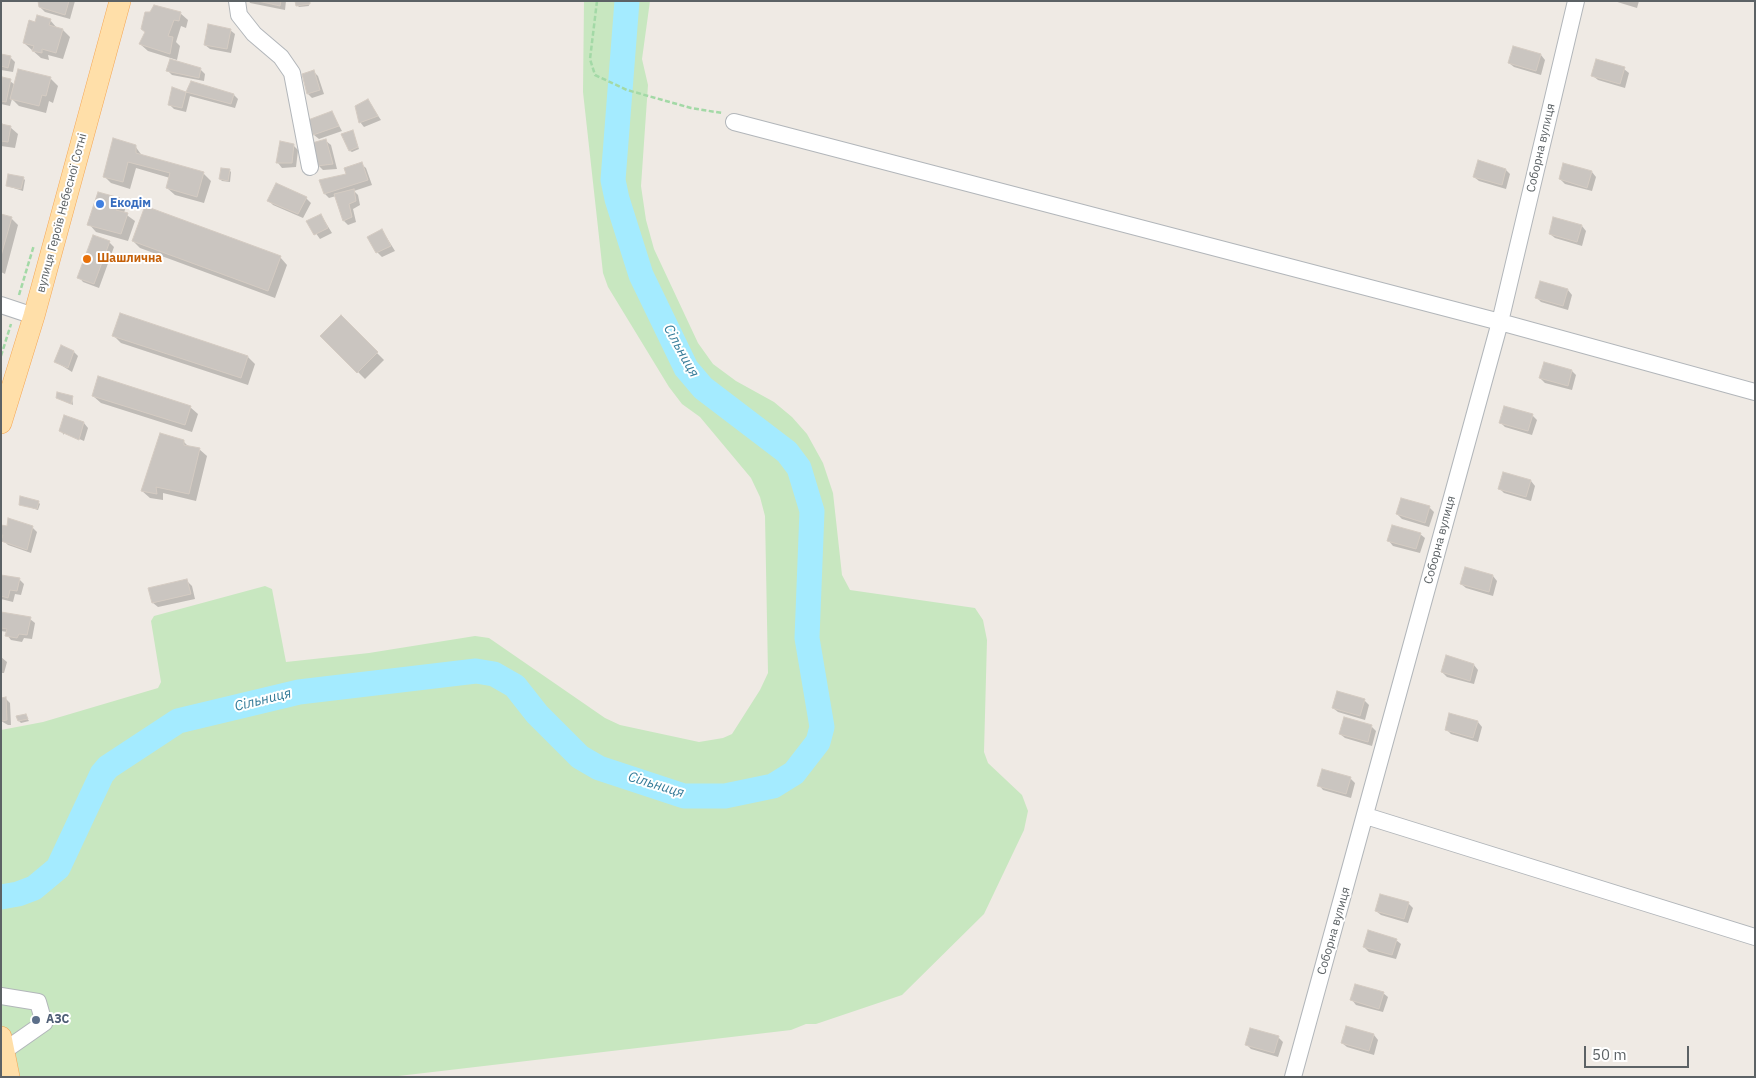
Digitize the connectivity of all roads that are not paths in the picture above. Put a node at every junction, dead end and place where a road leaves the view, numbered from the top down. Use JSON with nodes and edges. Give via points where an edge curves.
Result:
{"nodes":[{"id":1,"x":120,"y":1,"type":"edge"},
{"id":2,"x":237,"y":1,"type":"edge"},
{"id":3,"x":1576,"y":1,"type":"edge"},
{"id":4,"x":734,"y":122,"type":"road end"},
{"id":5,"x":310,"y":167,"type":"dead end"},
{"id":6,"x":1,"y":305,"type":"edge"},
{"id":7,"x":34,"y":316,"type":"junction"},
{"id":8,"x":1500,"y":322,"type":"junction"},
{"id":9,"x":1755,"y":392,"type":"edge"},
{"id":10,"x":1,"y":423,"type":"edge"},
{"id":11,"x":1366,"y":816,"type":"junction"},
{"id":12,"x":1755,"y":937,"type":"edge"},
{"id":13,"x":1,"y":996,"type":"edge"},
{"id":14,"x":3,"y":1044,"type":"edge"},
{"id":15,"x":9,"y":1077,"type":"edge"},
{"id":16,"x":1293,"y":1077,"type":"edge"}],
"edges":[{"from":1,"to":7,"type":"main road","name":"вулиця Героїв Небесної Сотні"},
{"from":2,"to":5,"type":"street","via":[[238,15],[281,57],[292,73]]},
{"from":3,"to":8,"type":"street","name":"Соборна вулиця"},
{"from":4,"to":8,"type":"street"},
{"from":6,"to":7,"type":"street"},
{"from":7,"to":10,"type":"main road","name":"вулиця Героїв Небесної Сотні"},
{"from":8,"to":9,"type":"street"},
{"from":8,"to":11,"type":"street","name":"Соборна вулиця"},
{"from":11,"to":12,"type":"street"},
{"from":11,"to":16,"type":"street","name":"Соборна вулиця"},
{"from":13,"to":14,"type":"street","via":[[38,1002],[44,1023]]},
{"from":14,"to":15,"type":"main road"}]}
